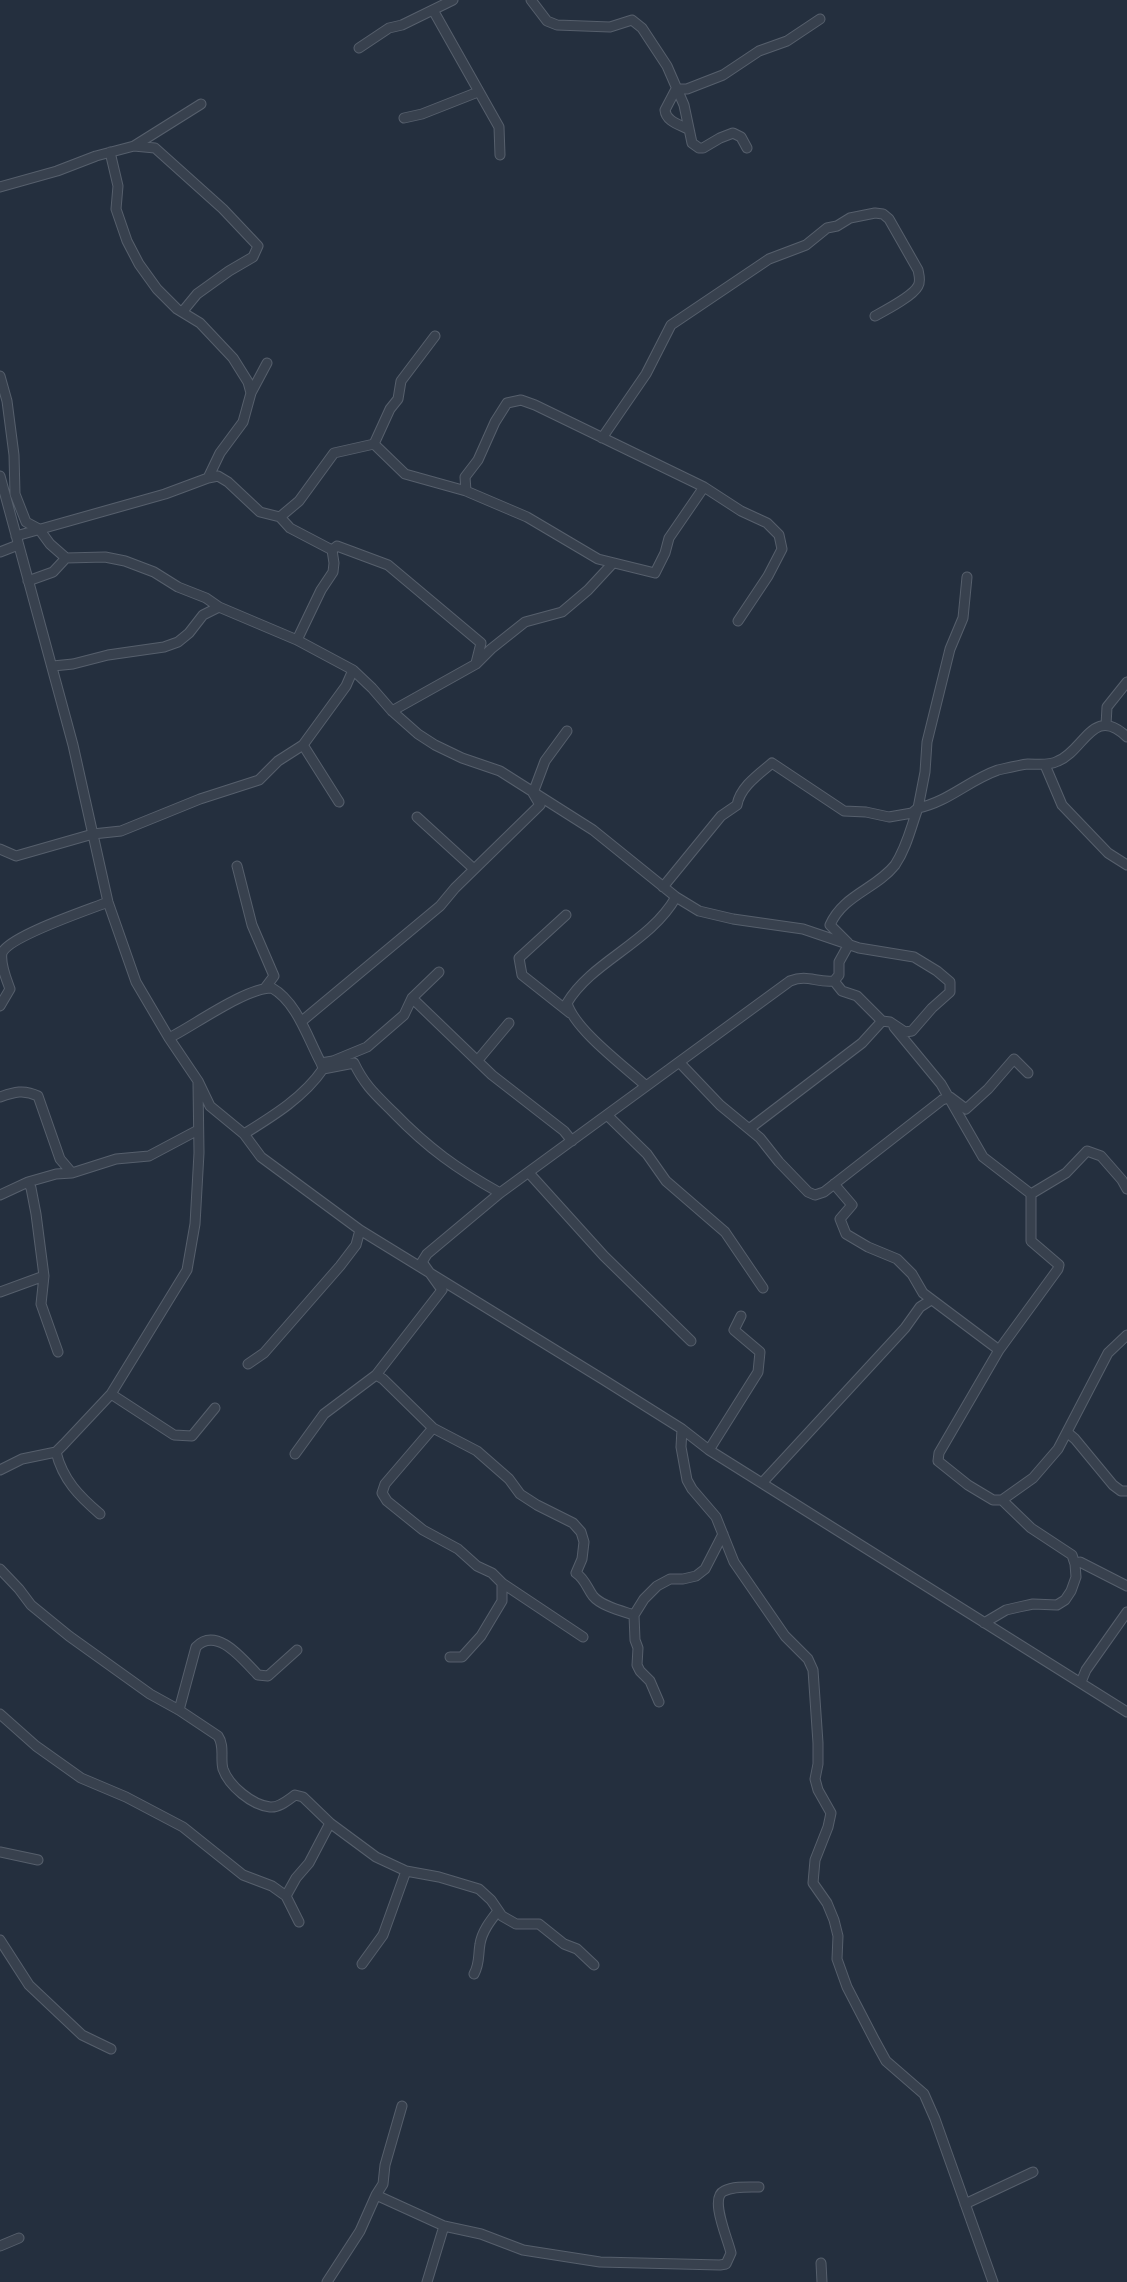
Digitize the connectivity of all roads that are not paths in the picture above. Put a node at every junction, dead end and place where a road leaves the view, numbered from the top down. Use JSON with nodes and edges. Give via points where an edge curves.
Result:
{"nodes":[{"id":1,"x":453,"y":0,"type":"edge"},
{"id":2,"x":531,"y":0,"type":"edge"},
{"id":3,"x":434,"y":10,"type":"junction"},
{"id":4,"x":820,"y":19,"type":"dead end"},
{"id":5,"x":359,"y":48,"type":"dead end"},
{"id":6,"x":676,"y":89,"type":"junction"},
{"id":7,"x":478,"y":92,"type":"junction"},
{"id":8,"x":201,"y":104,"type":"dead end"},
{"id":9,"x":404,"y":118,"type":"dead end"},
{"id":10,"x":688,"y":128,"type":"junction"},
{"id":11,"x":134,"y":146,"type":"junction"},
{"id":12,"x":746,"y":148,"type":"dead end"},
{"id":13,"x":110,"y":152,"type":"junction"},
{"id":14,"x":500,"y":155,"type":"dead end"},
{"id":15,"x":0,"y":187,"type":"edge"},
{"id":16,"x":183,"y":311,"type":"junction"},
{"id":17,"x":875,"y":316,"type":"dead end"},
{"id":18,"x":435,"y":336,"type":"dead end"},
{"id":19,"x":267,"y":363,"type":"dead end"},
{"id":20,"x":0,"y":376,"type":"edge"},
{"id":21,"x":251,"y":393,"type":"junction"},
{"id":22,"x":602,"y":438,"type":"junction"},
{"id":23,"x":374,"y":444,"type":"junction"},
{"id":24,"x":0,"y":476,"type":"edge"},
{"id":25,"x":208,"y":478,"type":"junction"},
{"id":26,"x":704,"y":487,"type":"junction"},
{"id":27,"x":466,"y":491,"type":"junction"},
{"id":28,"x":4,"y":492,"type":"junction"},
{"id":29,"x":15,"y":494,"type":"junction"},
{"id":30,"x":280,"y":517,"type":"junction"},
{"id":31,"x":39,"y":529,"type":"junction"},
{"id":32,"x":17,"y":541,"type":"junction"},
{"id":33,"x":332,"y":550,"type":"junction"},
{"id":34,"x":0,"y":552,"type":"edge"},
{"id":35,"x":66,"y":558,"type":"junction"},
{"id":36,"x":613,"y":563,"type":"junction"},
{"id":37,"x":967,"y":577,"type":"dead end"},
{"id":38,"x":28,"y":581,"type":"junction"},
{"id":39,"x":219,"y":607,"type":"junction"},
{"id":40,"x":738,"y":621,"type":"dead end"},
{"id":41,"x":296,"y":640,"type":"junction"},
{"id":42,"x":476,"y":664,"type":"junction"},
{"id":43,"x":53,"y":666,"type":"junction"},
{"id":44,"x":353,"y":670,"type":"junction"},
{"id":45,"x":1127,"y":682,"type":"edge"},
{"id":46,"x":392,"y":711,"type":"junction"},
{"id":47,"x":1106,"y":725,"type":"junction"},
{"id":48,"x":568,"y":731,"type":"dead end"},
{"id":49,"x":1127,"y":737,"type":"edge"},
{"id":50,"x":303,"y":745,"type":"junction"},
{"id":51,"x":1045,"y":765,"type":"junction"},
{"id":52,"x":533,"y":793,"type":"junction"},
{"id":53,"x":339,"y":802,"type":"dead end"},
{"id":54,"x":918,"y":808,"type":"junction"},
{"id":55,"x":417,"y":817,"type":"dead end"},
{"id":56,"x":93,"y":834,"type":"junction"},
{"id":57,"x":0,"y":849,"type":"edge"},
{"id":58,"x":1127,"y":865,"type":"edge"},
{"id":59,"x":236,"y":866,"type":"dead end"},
{"id":60,"x":474,"y":869,"type":"junction"},
{"id":61,"x":663,"y":887,"type":"junction"},
{"id":62,"x":676,"y":897,"type":"junction"},
{"id":63,"x":108,"y":902,"type":"junction"},
{"id":64,"x":566,"y":915,"type":"dead end"},
{"id":65,"x":850,"y":944,"type":"junction"},
{"id":66,"x":439,"y":972,"type":"dead end"},
{"id":67,"x":274,"y":976,"type":"junction"},
{"id":68,"x":834,"y":981,"type":"junction"},
{"id":69,"x":266,"y":988,"type":"junction"},
{"id":70,"x":280,"y":992,"type":"junction"},
{"id":71,"x":412,"y":998,"type":"junction"},
{"id":72,"x":0,"y":1006,"type":"edge"},
{"id":73,"x":570,"y":1012,"type":"junction"},
{"id":74,"x":302,"y":1022,"type":"junction"},
{"id":75,"x":886,"y":1022,"type":"junction"},
{"id":76,"x":509,"y":1023,"type":"dead end"},
{"id":77,"x":169,"y":1038,"type":"junction"},
{"id":78,"x":478,"y":1060,"type":"junction"},
{"id":79,"x":680,"y":1063,"type":"junction"},
{"id":80,"x":322,"y":1066,"type":"junction"},
{"id":81,"x":1028,"y":1073,"type":"dead end"},
{"id":82,"x":198,"y":1081,"type":"junction"},
{"id":83,"x":646,"y":1086,"type":"junction"},
{"id":84,"x":0,"y":1097,"type":"edge"},
{"id":85,"x":950,"y":1097,"type":"junction"},
{"id":86,"x":607,"y":1115,"type":"junction"},
{"id":87,"x":750,"y":1129,"type":"junction"},
{"id":88,"x":198,"y":1130,"type":"junction"},
{"id":89,"x":244,"y":1134,"type":"junction"},
{"id":90,"x":572,"y":1141,"type":"junction"},
{"id":91,"x":60,"y":1158,"type":"junction"},
{"id":92,"x":72,"y":1173,"type":"junction"},
{"id":93,"x":529,"y":1173,"type":"junction"},
{"id":94,"x":56,"y":1174,"type":"junction"},
{"id":95,"x":28,"y":1182,"type":"junction"},
{"id":96,"x":834,"y":1184,"type":"junction"},
{"id":97,"x":1127,"y":1189,"type":"edge"},
{"id":98,"x":500,"y":1193,"type":"junction"},
{"id":99,"x":1031,"y":1194,"type":"junction"},
{"id":100,"x":0,"y":1195,"type":"edge"},
{"id":101,"x":360,"y":1230,"type":"junction"},
{"id":102,"x":425,"y":1270,"type":"junction"},
{"id":103,"x":44,"y":1276,"type":"junction"},
{"id":104,"x":763,"y":1288,"type":"dead end"},
{"id":105,"x":0,"y":1292,"type":"edge"},
{"id":106,"x":931,"y":1300,"type":"junction"},
{"id":107,"x":742,"y":1316,"type":"dead end"},
{"id":108,"x":1127,"y":1334,"type":"edge"},
{"id":109,"x":691,"y":1341,"type":"dead end"},
{"id":110,"x":999,"y":1350,"type":"junction"},
{"id":111,"x":58,"y":1352,"type":"dead end"},
{"id":112,"x":248,"y":1364,"type":"dead end"},
{"id":113,"x":376,"y":1374,"type":"junction"},
{"id":114,"x":111,"y":1394,"type":"junction"},
{"id":115,"x":215,"y":1408,"type":"dead end"},
{"id":116,"x":433,"y":1428,"type":"junction"},
{"id":117,"x":682,"y":1429,"type":"junction"},
{"id":118,"x":1068,"y":1433,"type":"junction"},
{"id":119,"x":709,"y":1450,"type":"junction"},
{"id":120,"x":56,"y":1452,"type":"junction"},
{"id":121,"x":295,"y":1454,"type":"dead end"},
{"id":122,"x":0,"y":1470,"type":"edge"},
{"id":123,"x":762,"y":1483,"type":"junction"},
{"id":124,"x":1127,"y":1491,"type":"edge"},
{"id":125,"x":1002,"y":1500,"type":"junction"},
{"id":126,"x":100,"y":1514,"type":"dead end"},
{"id":127,"x":723,"y":1534,"type":"junction"},
{"id":128,"x":1075,"y":1564,"type":"junction"},
{"id":129,"x":0,"y":1569,"type":"edge"},
{"id":130,"x":502,"y":1583,"type":"junction"},
{"id":131,"x":1127,"y":1586,"type":"edge"},
{"id":132,"x":1127,"y":1612,"type":"edge"},
{"id":133,"x":634,"y":1615,"type":"junction"},
{"id":134,"x":984,"y":1623,"type":"junction"},
{"id":135,"x":583,"y":1637,"type":"dead end"},
{"id":136,"x":297,"y":1650,"type":"dead end"},
{"id":137,"x":450,"y":1657,"type":"dead end"},
{"id":138,"x":1080,"y":1682,"type":"junction"},
{"id":139,"x":659,"y":1702,"type":"dead end"},
{"id":140,"x":179,"y":1710,"type":"junction"},
{"id":141,"x":1127,"y":1712,"type":"edge"},
{"id":142,"x":0,"y":1714,"type":"edge"},
{"id":143,"x":330,"y":1823,"type":"junction"},
{"id":144,"x":0,"y":1852,"type":"edge"},
{"id":145,"x":38,"y":1860,"type":"dead end"},
{"id":146,"x":406,"y":1871,"type":"junction"},
{"id":147,"x":286,"y":1896,"type":"junction"},
{"id":148,"x":498,"y":1910,"type":"junction"},
{"id":149,"x":299,"y":1922,"type":"dead end"},
{"id":150,"x":0,"y":1940,"type":"edge"},
{"id":151,"x":362,"y":1964,"type":"dead end"},
{"id":152,"x":594,"y":1965,"type":"dead end"},
{"id":153,"x":474,"y":1974,"type":"dead end"},
{"id":154,"x":112,"y":2049,"type":"dead end"},
{"id":155,"x":402,"y":2106,"type":"dead end"},
{"id":156,"x":1033,"y":2172,"type":"dead end"},
{"id":157,"x":759,"y":2187,"type":"dead end"},
{"id":158,"x":376,"y":2194,"type":"junction"},
{"id":159,"x":965,"y":2204,"type":"junction"},
{"id":160,"x":444,"y":2226,"type":"junction"},
{"id":161,"x":19,"y":2238,"type":"dead end"},
{"id":162,"x":0,"y":2246,"type":"edge"},
{"id":163,"x":822,"y":2263,"type":"dead end"},
{"id":164,"x":327,"y":2282,"type":"edge"},
{"id":165,"x":427,"y":2282,"type":"edge"},
{"id":166,"x":822,"y":2282,"type":"edge"},
{"id":167,"x":993,"y":2282,"type":"edge"}],
"edges":[{"from":1,"to":3,"type":"street"},
{"from":2,"to":6,"type":"street","via":[[547,21],[557,25],[610,27],[632,20],[642,28],[667,66]]},
{"from":3,"to":5,"type":"street","via":[[402,25],[389,28]]},
{"from":3,"to":7,"type":"street"},
{"from":4,"to":6,"type":"street","via":[[787,41],[759,51],[724,75],[687,89]]},
{"from":6,"to":10,"type":"street","via":[[684,105]]},
{"from":6,"to":10,"type":"street","via":[[665,110],[669,119]]},
{"from":7,"to":9,"type":"street","via":[[422,114]]},
{"from":7,"to":14,"type":"street","via":[[499,127]]},
{"from":8,"to":11,"type":"street"},
{"from":10,"to":12,"type":"street","via":[[692,143],[699,148],[733,133],[741,137]]},
{"from":11,"to":13,"type":"street"},
{"from":11,"to":16,"type":"street","via":[[155,148],[258,246],[253,257],[197,294]]},
{"from":13,"to":15,"type":"street","via":[[57,171]]},
{"from":13,"to":16,"type":"street","via":[[118,186],[116,210],[127,241],[139,264],[157,289],[177,309]]},
{"from":16,"to":21,"type":"street","via":[[200,324],[233,358],[248,382]]},
{"from":17,"to":22,"type":"street","via":[[910,294],[918,286],[920,278],[889,219],[883,214],[875,213],[850,218],[837,226],[827,228],[806,245],[769,258],[671,325],[646,374]]},
{"from":18,"to":23,"type":"street","via":[[402,381],[398,399]]},
{"from":19,"to":21,"type":"street"},
{"from":20,"to":29,"type":"street","via":[[7,401],[14,455]]},
{"from":21,"to":25,"type":"street","via":[[243,422],[220,453]]},
{"from":22,"to":26,"type":"street"},
{"from":22,"to":27,"type":"street","via":[[535,405],[521,400],[507,403],[495,422],[478,460],[465,476]]},
{"from":23,"to":27,"type":"street","via":[[405,474]]},
{"from":23,"to":30,"type":"street","via":[[334,452],[299,501]]},
{"from":24,"to":28,"type":"street"},
{"from":25,"to":30,"type":"street","via":[[218,476],[260,512]]},
{"from":25,"to":31,"type":"street","via":[[165,494]]},
{"from":26,"to":36,"type":"street","via":[[669,538],[656,573]]},
{"from":26,"to":40,"type":"street","via":[[741,511],[766,523],[779,535],[782,549],[768,576]]},
{"from":27,"to":36,"type":"street","via":[[527,517],[598,559]]},
{"from":28,"to":29,"type":"street"},
{"from":28,"to":32,"type":"street"},
{"from":29,"to":31,"type":"street","via":[[26,522]]},
{"from":30,"to":33,"type":"street","via":[[290,528]]},
{"from":31,"to":32,"type":"street"},
{"from":31,"to":35,"type":"street","via":[[50,544]]},
{"from":32,"to":34,"type":"street"},
{"from":32,"to":38,"type":"street"},
{"from":33,"to":41,"type":"street","via":[[333,572]]},
{"from":33,"to":42,"type":"street","via":[[337,546],[388,565],[481,643]]},
{"from":35,"to":38,"type":"street","via":[[53,572]]},
{"from":35,"to":39,"type":"street","via":[[105,557],[124,561],[154,572]]},
{"from":36,"to":42,"type":"street","via":[[588,590],[562,612],[524,622]]},
{"from":37,"to":54,"type":"street","via":[[963,618],[950,649],[927,742],[925,772]]},
{"from":38,"to":43,"type":"street"},
{"from":39,"to":41,"type":"street"},
{"from":39,"to":43,"type":"street","via":[[203,615],[178,642],[164,647]]},
{"from":41,"to":44,"type":"street"},
{"from":42,"to":46,"type":"street"},
{"from":43,"to":56,"type":"street"},
{"from":44,"to":46,"type":"street"},
{"from":44,"to":50,"type":"street","via":[[346,686]]},
{"from":45,"to":47,"type":"street","via":[[1107,707]]},
{"from":46,"to":52,"type":"street","via":[[435,745],[462,758],[500,771]]},
{"from":47,"to":49,"type":"street","via":[[1115,727]]},
{"from":47,"to":51,"type":"street","via":[[1086,734],[1070,754],[1058,762]]},
{"from":48,"to":52,"type":"street","via":[[545,761]]},
{"from":50,"to":53,"type":"street"},
{"from":50,"to":56,"type":"street","via":[[278,761],[259,780],[200,799],[121,831]]},
{"from":51,"to":54,"type":"street","via":[[1026,764],[998,770],[977,779],[948,798]]},
{"from":51,"to":58,"type":"street","via":[[1062,806],[1108,853]]},
{"from":52,"to":60,"type":"street","via":[[540,805]]},
{"from":52,"to":61,"type":"street","via":[[593,830]]},
{"from":54,"to":61,"type":"street","via":[[912,813],[889,817],[844,811],[772,763],[752,781],[738,799],[737,805],[721,816]]},
{"from":54,"to":65,"type":"street","via":[[907,843],[894,865],[877,882],[850,899],[835,913],[830,925]]},
{"from":55,"to":60,"type":"street"},
{"from":56,"to":57,"type":"street","via":[[16,856]]},
{"from":56,"to":63,"type":"street"},
{"from":59,"to":67,"type":"street","via":[[252,925]]},
{"from":60,"to":74,"type":"street","via":[[440,906]]},
{"from":61,"to":62,"type":"street"},
{"from":62,"to":65,"type":"street","via":[[699,911],[733,920],[804,929]]},
{"from":62,"to":73,"type":"street","via":[[667,913],[574,991],[567,1003]]},
{"from":63,"to":72,"type":"street","via":[[38,929],[7,947],[2,952],[0,961],[10,989]]},
{"from":63,"to":77,"type":"street","via":[[136,982]]},
{"from":64,"to":73,"type":"street","via":[[519,958],[522,975]]},
{"from":65,"to":68,"type":"street","via":[[839,962],[839,975]]},
{"from":65,"to":75,"type":"street","via":[[859,948],[914,957],[937,970],[950,982],[950,992],[912,1031],[905,1032]]},
{"from":66,"to":71,"type":"street"},
{"from":67,"to":69,"type":"street"},
{"from":67,"to":70,"type":"street"},
{"from":68,"to":75,"type":"street","via":[[842,991],[856,996]]},
{"from":68,"to":79,"type":"street","via":[[822,982],[808,976],[790,981]]},
{"from":69,"to":70,"type":"street"},
{"from":69,"to":77,"type":"street","via":[[211,1013]]},
{"from":70,"to":74,"type":"street"},
{"from":71,"to":78,"type":"street"},
{"from":71,"to":80,"type":"street","via":[[404,1015],[367,1046]]},
{"from":73,"to":83,"type":"street","via":[[580,1026]]},
{"from":74,"to":80,"type":"street"},
{"from":75,"to":85,"type":"street","via":[[926,1063]]},
{"from":75,"to":87,"type":"street"},
{"from":76,"to":78,"type":"street"},
{"from":77,"to":82,"type":"street"},
{"from":78,"to":90,"type":"street","via":[[517,1095],[564,1131]]},
{"from":79,"to":83,"type":"street"},
{"from":79,"to":87,"type":"street","via":[[720,1105]]},
{"from":80,"to":89,"type":"street","via":[[315,1082],[299,1096]]},
{"from":80,"to":98,"type":"street","via":[[354,1063],[364,1082],[434,1151],[469,1176]]},
{"from":81,"to":85,"type":"street","via":[[1014,1059],[988,1089],[966,1109]]},
{"from":82,"to":88,"type":"street"},
{"from":82,"to":89,"type":"street","via":[[210,1106]]},
{"from":83,"to":86,"type":"street"},
{"from":84,"to":91,"type":"street","via":[[19,1091],[38,1096]]},
{"from":85,"to":96,"type":"street","via":[[895,1135]]},
{"from":85,"to":99,"type":"street","via":[[951,1103],[983,1157]]},
{"from":86,"to":90,"type":"street"},
{"from":86,"to":104,"type":"street","via":[[647,1154],[666,1181],[725,1232]]},
{"from":87,"to":96,"type":"street","via":[[808,1192],[816,1195]]},
{"from":88,"to":92,"type":"street","via":[[149,1156],[116,1159]]},
{"from":88,"to":114,"type":"street","via":[[195,1224],[187,1270]]},
{"from":89,"to":101,"type":"street","via":[[262,1157]]},
{"from":90,"to":93,"type":"street"},
{"from":91,"to":92,"type":"street"},
{"from":91,"to":94,"type":"street"},
{"from":92,"to":94,"type":"street"},
{"from":93,"to":98,"type":"street"},
{"from":93,"to":109,"type":"street","via":[[604,1256]]},
{"from":94,"to":95,"type":"street"},
{"from":95,"to":100,"type":"street"},
{"from":95,"to":103,"type":"street","via":[[35,1207]]},
{"from":96,"to":106,"type":"street","via":[[852,1205],[840,1219],[846,1234],[897,1259],[912,1274],[923,1294]]},
{"from":97,"to":99,"type":"street","via":[[1101,1156],[1087,1151],[1066,1173]]},
{"from":98,"to":102,"type":"street","via":[[427,1254],[422,1262]]},
{"from":99,"to":110,"type":"street","via":[[1031,1241],[1059,1264],[1058,1269]]},
{"from":101,"to":102,"type":"street"},
{"from":101,"to":112,"type":"street","via":[[356,1245],[340,1266],[264,1353]]},
{"from":102,"to":113,"type":"street","via":[[442,1290]]},
{"from":102,"to":117,"type":"street"},
{"from":103,"to":105,"type":"street"},
{"from":103,"to":111,"type":"street","via":[[41,1304]]},
{"from":106,"to":110,"type":"street"},
{"from":106,"to":123,"type":"street","via":[[920,1308],[905,1328]]},
{"from":107,"to":119,"type":"street","via":[[734,1330],[760,1352],[758,1372]]},
{"from":108,"to":118,"type":"street","via":[[1108,1353],[1069,1426]]},
{"from":110,"to":125,"type":"street","via":[[939,1453],[938,1461],[968,1485],[994,1500]]},
{"from":113,"to":116,"type":"street"},
{"from":113,"to":121,"type":"street","via":[[324,1414]]},
{"from":114,"to":115,"type":"street","via":[[174,1435],[192,1436]]},
{"from":114,"to":120,"type":"street"},
{"from":116,"to":130,"type":"street","via":[[385,1484],[382,1493],[387,1501],[423,1530],[458,1549]]},
{"from":116,"to":133,"type":"street","via":[[477,1451],[509,1479],[520,1494],[573,1523],[581,1532],[584,1542],[582,1559],[576,1573],[582,1577],[595,1598]]},
{"from":117,"to":119,"type":"street"},
{"from":117,"to":127,"type":"street","via":[[681,1447],[687,1480],[716,1517]]},
{"from":118,"to":124,"type":"street","via":[[1114,1485],[1121,1491]]},
{"from":118,"to":125,"type":"street","via":[[1033,1478]]},
{"from":119,"to":123,"type":"street"},
{"from":120,"to":122,"type":"street","via":[[22,1459]]},
{"from":120,"to":126,"type":"street","via":[[60,1469],[72,1487]]},
{"from":123,"to":134,"type":"street"},
{"from":125,"to":128,"type":"street","via":[[1031,1528],[1072,1555]]},
{"from":127,"to":133,"type":"street","via":[[705,1569],[696,1576],[670,1579],[657,1586],[644,1599]]},
{"from":127,"to":159,"type":"street","via":[[734,1562],[787,1639],[808,1659],[813,1670],[818,1750],[815,1779],[831,1813],[815,1860],[813,1883],[827,1903],[834,1920],[838,1936],[837,1959],[847,1987],[886,2061],[896,2073],[924,2094]]},
{"from":128,"to":131,"type":"street","via":[[1080,1562]]},
{"from":128,"to":134,"type":"street","via":[[1076,1577],[1065,1600],[1057,1605],[1033,1604],[1006,1610]]},
{"from":129,"to":140,"type":"street","via":[[31,1605],[70,1636],[150,1694]]},
{"from":130,"to":135,"type":"street"},
{"from":130,"to":137,"type":"street","via":[[502,1601],[481,1636],[462,1657]]},
{"from":132,"to":138,"type":"street"},
{"from":133,"to":139,"type":"street","via":[[635,1640],[638,1648],[637,1665],[650,1681]]},
{"from":134,"to":138,"type":"street"},
{"from":136,"to":140,"type":"street","via":[[268,1676],[262,1676],[232,1649],[220,1642],[201,1642],[196,1647]]},
{"from":138,"to":141,"type":"street"},
{"from":140,"to":143,"type":"street","via":[[222,1741],[221,1761],[224,1771],[246,1796],[259,1804],[271,1807],[299,1795]]},
{"from":142,"to":147,"type":"street","via":[[36,1746],[81,1778],[132,1800],[184,1827],[243,1875],[272,1886]]},
{"from":143,"to":146,"type":"street","via":[[376,1857]]},
{"from":143,"to":147,"type":"street","via":[[309,1863],[296,1878]]},
{"from":144,"to":145,"type":"street"},
{"from":146,"to":148,"type":"street","via":[[439,1877],[479,1889]]},
{"from":146,"to":151,"type":"street","via":[[383,1935]]},
{"from":147,"to":149,"type":"street"},
{"from":148,"to":152,"type":"street","via":[[502,1916],[516,1924],[539,1924],[564,1944],[577,1949]]},
{"from":148,"to":153,"type":"street","via":[[480,1942],[479,1964]]},
{"from":150,"to":154,"type":"street","via":[[29,1985],[82,2035]]},
{"from":155,"to":158,"type":"street","via":[[385,2166],[383,2184]]},
{"from":156,"to":159,"type":"street"},
{"from":157,"to":160,"type":"street","via":[[733,2188],[719,2195],[720,2217],[731,2253],[726,2264],[720,2265],[600,2262],[523,2250],[481,2234]]},
{"from":158,"to":160,"type":"street"},
{"from":158,"to":164,"type":"street","via":[[360,2231]]},
{"from":159,"to":167,"type":"street"},
{"from":160,"to":165,"type":"street"},
{"from":161,"to":162,"type":"street"},
{"from":163,"to":166,"type":"street"}]}
